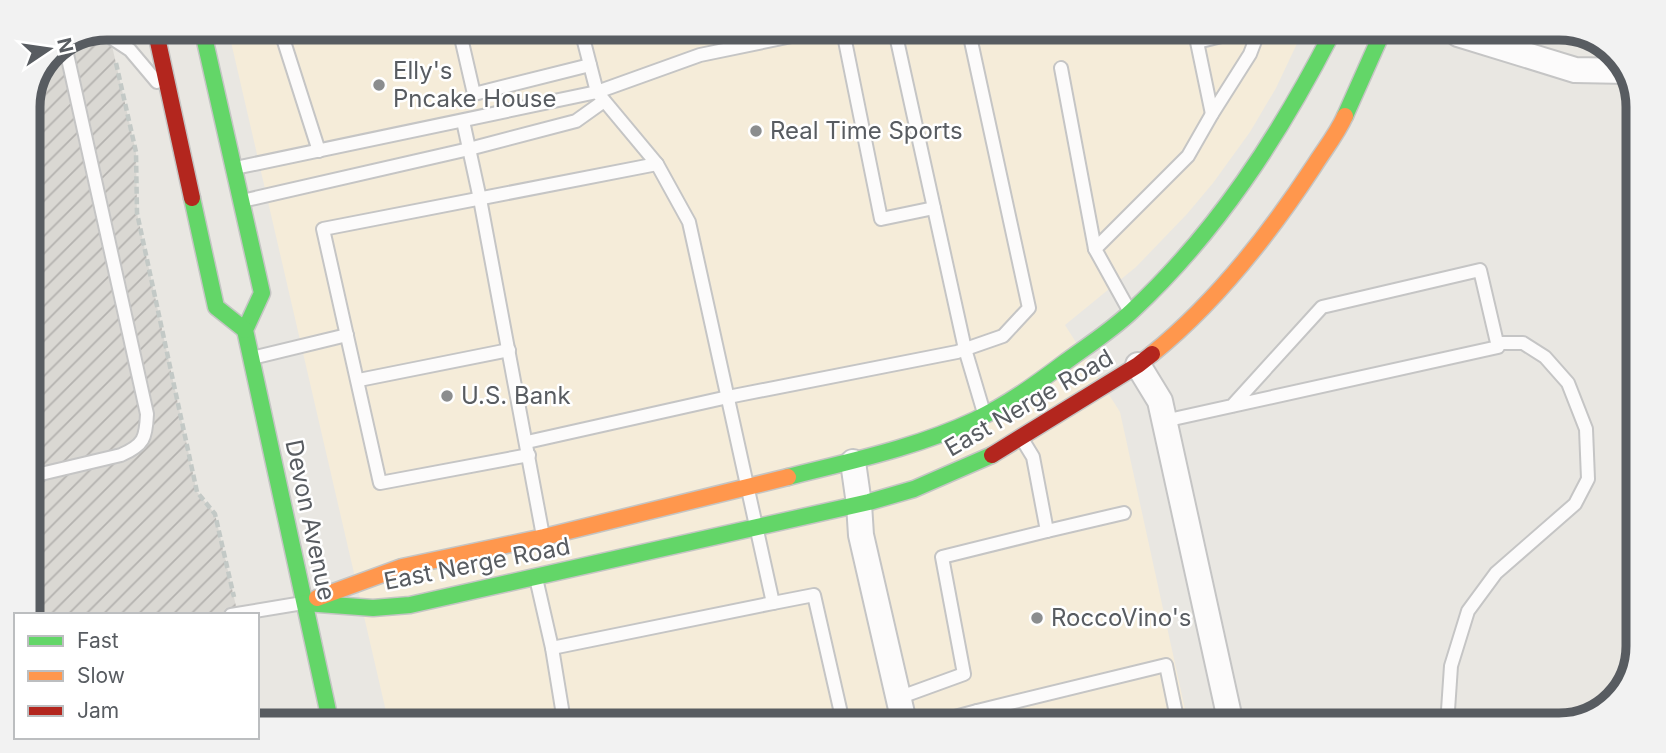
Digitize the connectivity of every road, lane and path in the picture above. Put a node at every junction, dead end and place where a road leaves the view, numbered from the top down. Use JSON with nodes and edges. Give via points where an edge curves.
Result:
{"nodes":[{"id":1,"x":107,"y":40,"type":"edge"},
{"id":2,"x":115,"y":40,"type":"edge"},
{"id":3,"x":158,"y":40,"type":"edge"},
{"id":4,"x":205,"y":40,"type":"edge"},
{"id":5,"x":284,"y":40,"type":"edge"},
{"id":6,"x":462,"y":40,"type":"edge"},
{"id":7,"x":584,"y":40,"type":"edge"},
{"id":8,"x":772,"y":40,"type":"edge"},
{"id":9,"x":845,"y":40,"type":"edge"},
{"id":10,"x":897,"y":40,"type":"edge"},
{"id":11,"x":972,"y":40,"type":"edge"},
{"id":12,"x":1205,"y":40,"type":"edge"},
{"id":13,"x":1255,"y":40,"type":"edge"},
{"id":14,"x":1328,"y":40,"type":"edge"},
{"id":15,"x":1379,"y":40,"type":"edge"},
{"id":16,"x":1478,"y":40,"type":"edge"},
{"id":17,"x":590,"y":65,"type":"junction"},
{"id":18,"x":1061,"y":68,"type":"dead end"},
{"id":19,"x":1614,"y":71,"type":"edge"},
{"id":20,"x":74,"y":84,"type":"edge"},
{"id":21,"x":601,"y":97,"type":"junction"},
{"id":22,"x":170,"y":98,"type":"junction"},
{"id":23,"x":1212,"y":114,"type":"junction"},
{"id":24,"x":463,"y":121,"type":"junction"},
{"id":25,"x":468,"y":149,"type":"junction"},
{"id":26,"x":319,"y":151,"type":"junction"},
{"id":27,"x":657,"y":164,"type":"junction"},
{"id":28,"x":234,"y":168,"type":"junction"},
{"id":29,"x":480,"y":199,"type":"junction"},
{"id":30,"x":241,"y":201,"type":"junction"},
{"id":31,"x":934,"y":208,"type":"junction"},
{"id":32,"x":1095,"y":249,"type":"junction"},
{"id":33,"x":1130,"y":313,"type":"junction"},
{"id":34,"x":245,"y":330,"type":"junction"},
{"id":35,"x":347,"y":335,"type":"junction"},
{"id":36,"x":1497,"y":343,"type":"junction"},
{"id":37,"x":509,"y":349,"type":"junction"},
{"id":38,"x":965,"y":349,"type":"junction"},
{"id":39,"x":251,"y":359,"type":"junction"},
{"id":40,"x":1138,"y":365,"type":"junction"},
{"id":41,"x":359,"y":380,"type":"junction"},
{"id":42,"x":728,"y":397,"type":"junction"},
{"id":43,"x":1232,"y":406,"type":"junction"},
{"id":44,"x":985,"y":416,"type":"junction"},
{"id":45,"x":1164,"y":421,"type":"junction"},
{"id":46,"x":1021,"y":439,"type":"junction"},
{"id":47,"x":528,"y":448,"type":"junction"},
{"id":48,"x":853,"y":462,"type":"junction"},
{"id":49,"x":40,"y":474,"type":"edge"},
{"id":50,"x":747,"y":487,"type":"junction"},
{"id":51,"x":859,"y":504,"type":"junction"},
{"id":52,"x":1124,"y":513,"type":"dead end"},
{"id":53,"x":756,"y":527,"type":"junction"},
{"id":54,"x":1047,"y":531,"type":"junction"},
{"id":55,"x":544,"y":537,"type":"junction"},
{"id":56,"x":536,"y":578,"type":"junction"},
{"id":57,"x":304,"y":603,"type":"junction"},
{"id":58,"x":773,"y":604,"type":"junction"},
{"id":59,"x":234,"y":613,"type":"edge"},
{"id":60,"x":240,"y":613,"type":"edge"},
{"id":61,"x":552,"y":648,"type":"junction"},
{"id":62,"x":898,"y":698,"type":"junction"},
{"id":63,"x":328,"y":713,"type":"edge"},
{"id":64,"x":563,"y":713,"type":"edge"},
{"id":65,"x":841,"y":713,"type":"edge"},
{"id":66,"x":902,"y":713,"type":"edge"},
{"id":67,"x":992,"y":713,"type":"edge"},
{"id":68,"x":1176,"y":713,"type":"edge"},
{"id":69,"x":1229,"y":713,"type":"edge"},
{"id":70,"x":1448,"y":713,"type":"edge"}],
"edges":[{"from":1,"to":59,"type":"path","via":[[136,152],[137,213],[197,492],[215,514]]},
{"from":2,"to":22,"type":"lane","via":[[130,50]]},
{"from":3,"to":22,"type":"main road"},
{"from":4,"to":28,"type":"main road"},
{"from":5,"to":26,"type":"lane"},
{"from":6,"to":17,"type":"lane","via":[[474,94]]},
{"from":7,"to":17,"type":"lane"},
{"from":8,"to":21,"type":"lane","via":[[700,55]]},
{"from":9,"to":31,"type":"lane","via":[[881,219]]},
{"from":10,"to":31,"type":"lane"},
{"from":11,"to":38,"type":"lane","via":[[1029,308],[1003,336]]},
{"from":12,"to":23,"type":"lane","via":[[1197,42]]},
{"from":13,"to":23,"type":"lane"},
{"from":14,"to":33,"type":"main road","name":"East Nerge Road","via":[[1281,129],[1231,201],[1193,250]]},
{"from":15,"to":40,"type":"main road","name":"East Nerge Road","via":[[1342,123],[1284,211],[1182,327]]},
{"from":16,"to":19,"type":"street","via":[[1575,69]]},
{"from":17,"to":21,"type":"lane"},
{"from":18,"to":32,"type":"lane"},
{"from":20,"to":49,"type":"lane","via":[[147,414],[146,435],[135,449],[121,455]]},
{"from":21,"to":24,"type":"lane"},
{"from":21,"to":25,"type":"lane","via":[[576,121]]},
{"from":21,"to":27,"type":"lane"},
{"from":22,"to":34,"type":"main road","via":[[216,307]]},
{"from":23,"to":32,"type":"lane","via":[[1188,156]]},
{"from":24,"to":25,"type":"lane"},
{"from":24,"to":26,"type":"lane"},
{"from":25,"to":29,"type":"lane"},
{"from":25,"to":30,"type":"lane"},
{"from":26,"to":28,"type":"lane"},
{"from":27,"to":29,"type":"lane"},
{"from":27,"to":42,"type":"lane","via":[[689,222]]},
{"from":28,"to":30,"type":"main road"},
{"from":29,"to":35,"type":"lane","via":[[323,229]]},
{"from":29,"to":37,"type":"lane"},
{"from":30,"to":34,"type":"main road","via":[[262,293]]},
{"from":31,"to":38,"type":"lane"},
{"from":32,"to":33,"type":"lane"},
{"from":33,"to":44,"type":"main road","name":"East Nerge Road"},
{"from":34,"to":39,"type":"main road","name":"Devon Avenue"},
{"from":35,"to":39,"type":"lane"},
{"from":35,"to":41,"type":"lane"},
{"from":36,"to":43,"type":"lane","via":[[1498,347]]},
{"from":36,"to":43,"type":"lane","via":[[1480,270],[1322,307]]},
{"from":36,"to":70,"type":"lane","via":[[1523,343],[1545,357],[1568,383],[1586,429],[1588,479],[1575,504],[1496,573],[1468,611],[1451,666]]},
{"from":37,"to":41,"type":"lane"},
{"from":37,"to":47,"type":"lane"},
{"from":38,"to":42,"type":"lane"},
{"from":38,"to":44,"type":"lane"},
{"from":39,"to":57,"type":"main road","name":"Devon Avenue"},
{"from":40,"to":45,"type":"street","via":[[1160,401]]},
{"from":40,"to":46,"type":"main road","name":"East Nerge Road"},
{"from":41,"to":47,"type":"lane","via":[[380,483]]},
{"from":42,"to":47,"type":"lane"},
{"from":42,"to":50,"type":"lane"},
{"from":43,"to":45,"type":"lane"},
{"from":44,"to":48,"type":"main road","name":"East Nerge Road","via":[[931,439]]},
{"from":45,"to":69,"type":"street"},
{"from":46,"to":51,"type":"main road","name":"East Nerge Road","via":[[949,477]]},
{"from":46,"to":54,"type":"lane","via":[[1033,457]]},
{"from":47,"to":55,"type":"lane"},
{"from":48,"to":50,"type":"main road","name":"East Nerge Road"},
{"from":48,"to":51,"type":"street"},
{"from":50,"to":53,"type":"lane"},
{"from":50,"to":55,"type":"main road","name":"East Nerge Road"},
{"from":51,"to":53,"type":"main road","name":"East Nerge Road"},
{"from":51,"to":62,"type":"street","via":[[861,535]]},
{"from":52,"to":54,"type":"lane"},
{"from":53,"to":56,"type":"main road","name":"East Nerge Road"},
{"from":53,"to":58,"type":"lane"},
{"from":54,"to":62,"type":"lane","via":[[942,557],[964,674]]},
{"from":55,"to":57,"type":"main road","name":"East Nerge Road","via":[[402,567]]},
{"from":56,"to":57,"type":"main road","name":"East Nerge Road","via":[[410,605],[373,608]]},
{"from":56,"to":61,"type":"lane"},
{"from":57,"to":60,"type":"lane"},
{"from":57,"to":63,"type":"main road","name":"Devon Avenue"},
{"from":58,"to":61,"type":"lane"},
{"from":58,"to":65,"type":"lane","via":[[814,596]]},
{"from":61,"to":64,"type":"lane"},
{"from":62,"to":66,"type":"street"},
{"from":67,"to":68,"type":"lane","via":[[1166,665]]}]}
